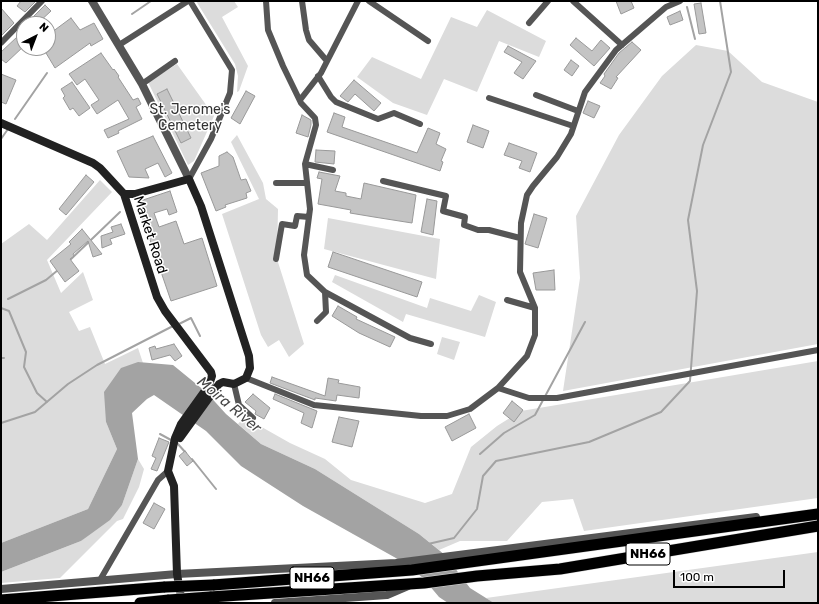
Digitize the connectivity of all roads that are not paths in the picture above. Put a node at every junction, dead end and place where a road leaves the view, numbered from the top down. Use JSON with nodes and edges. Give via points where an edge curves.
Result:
{"nodes":[{"id":1,"x":42,"y":1,"type":"edge"},
{"id":2,"x":92,"y":1,"type":"edge"},
{"id":3,"x":189,"y":1,"type":"edge"},
{"id":4,"x":266,"y":1,"type":"edge"},
{"id":5,"x":302,"y":1,"type":"edge"},
{"id":6,"x":358,"y":1,"type":"edge"},
{"id":7,"x":369,"y":1,"type":"edge"},
{"id":8,"x":548,"y":1,"type":"edge"},
{"id":9,"x":572,"y":1,"type":"edge"},
{"id":10,"x":680,"y":1,"type":"edge"},
{"id":11,"x":529,"y":23,"type":"dead end"},
{"id":12,"x":428,"y":41,"type":"dead end"},
{"id":13,"x":1,"y":43,"type":"edge"},
{"id":14,"x":622,"y":44,"type":"junction"},
{"id":15,"x":119,"y":45,"type":"junction"},
{"id":16,"x":175,"y":61,"type":"dead end"},
{"id":17,"x":327,"y":61,"type":"junction"},
{"id":18,"x":318,"y":76,"type":"junction"},
{"id":19,"x":142,"y":84,"type":"junction"},
{"id":20,"x":536,"y":95,"type":"dead end"},
{"id":21,"x":489,"y":98,"type":"dead end"},
{"id":22,"x":300,"y":100,"type":"junction"},
{"id":23,"x":578,"y":111,"type":"junction"},
{"id":24,"x":1,"y":123,"type":"edge"},
{"id":25,"x":420,"y":124,"type":"dead end"},
{"id":26,"x":573,"y":126,"type":"junction"},
{"id":27,"x":305,"y":164,"type":"junction"},
{"id":28,"x":333,"y":170,"type":"dead end"},
{"id":29,"x":189,"y":179,"type":"junction"},
{"id":30,"x":383,"y":181,"type":"dead end"},
{"id":31,"x":276,"y":183,"type":"dead end"},
{"id":32,"x":307,"y":183,"type":"junction"},
{"id":33,"x":124,"y":194,"type":"junction"},
{"id":34,"x":309,"y":217,"type":"junction"},
{"id":35,"x":520,"y":238,"type":"junction"},
{"id":36,"x":276,"y":259,"type":"dead end"},
{"id":37,"x":325,"y":292,"type":"junction"},
{"id":38,"x":507,"y":300,"type":"dead end"},
{"id":39,"x":535,"y":308,"type":"junction"},
{"id":40,"x":317,"y":321,"type":"dead end"},
{"id":41,"x":431,"y":344,"type":"dead end"},
{"id":42,"x":818,"y":350,"type":"edge"},
{"id":43,"x":211,"y":372,"type":"junction"},
{"id":44,"x":246,"y":378,"type":"junction"},
{"id":45,"x":223,"y":382,"type":"junction"},
{"id":46,"x":234,"y":384,"type":"junction"},
{"id":47,"x":212,"y":387,"type":"junction"},
{"id":48,"x":498,"y":388,"type":"junction"},
{"id":49,"x":253,"y":418,"type":"dead end"},
{"id":50,"x":168,"y":471,"type":"junction"},
{"id":51,"x":818,"y":509,"type":"edge"},
{"id":52,"x":818,"y":514,"type":"edge"},
{"id":53,"x":818,"y":526,"type":"edge"},
{"id":54,"x":483,"y":556,"type":"junction"},
{"id":55,"x":177,"y":574,"type":"junction"},
{"id":56,"x":100,"y":580,"type":"junction"},
{"id":57,"x":419,"y":583,"type":"junction"},
{"id":58,"x":1,"y":589,"type":"edge"},
{"id":59,"x":1,"y":600,"type":"edge"},
{"id":60,"x":140,"y":603,"type":"edge"},
{"id":61,"x":182,"y":603,"type":"edge"},
{"id":62,"x":275,"y":603,"type":"edge"}],
"edges":[{"from":1,"to":13,"type":"street"},
{"from":2,"to":15,"type":"street"},
{"from":3,"to":15,"type":"street"},
{"from":3,"to":29,"type":"street","via":[[232,70],[230,93],[211,139]]},
{"from":4,"to":22,"type":"street","via":[[268,30]]},
{"from":5,"to":17,"type":"street","via":[[309,40]]},
{"from":6,"to":17,"type":"street"},
{"from":7,"to":12,"type":"street"},
{"from":8,"to":11,"type":"street"},
{"from":9,"to":14,"type":"street"},
{"from":10,"to":14,"type":"street","via":[[666,7]]},
{"from":14,"to":23,"type":"street","via":[[585,92]]},
{"from":15,"to":19,"type":"street"},
{"from":16,"to":19,"type":"street"},
{"from":17,"to":18,"type":"street"},
{"from":18,"to":22,"type":"street"},
{"from":18,"to":25,"type":"street","via":[[336,102],[378,119],[394,113]]},
{"from":19,"to":29,"type":"street"},
{"from":20,"to":23,"type":"street"},
{"from":21,"to":26,"type":"street"},
{"from":22,"to":27,"type":"street","via":[[315,118],[316,125]]},
{"from":23,"to":26,"type":"street"},
{"from":24,"to":33,"type":"main road","name":"Market Road","via":[[93,163]]},
{"from":26,"to":35,"type":"street","via":[[557,157],[527,195]]},
{"from":27,"to":28,"type":"street"},
{"from":27,"to":32,"type":"street"},
{"from":29,"to":33,"type":"main road","via":[[135,194]]},
{"from":29,"to":44,"type":"main road","via":[[201,206],[249,356],[250,368]]},
{"from":30,"to":35,"type":"street","via":[[446,196],[443,211],[466,217],[464,225]]},
{"from":31,"to":32,"type":"street"},
{"from":32,"to":34,"type":"street"},
{"from":33,"to":43,"type":"main road","name":"Market Road","via":[[157,297]]},
{"from":34,"to":36,"type":"street","via":[[297,216],[295,226],[282,224]]},
{"from":34,"to":37,"type":"street","via":[[304,255],[308,275]]},
{"from":35,"to":39,"type":"street","via":[[520,272]]},
{"from":37,"to":40,"type":"street","via":[[326,312]]},
{"from":37,"to":41,"type":"street","via":[[410,338]]},
{"from":38,"to":39,"type":"street"},
{"from":39,"to":48,"type":"street","via":[[535,335],[527,356]]},
{"from":42,"to":48,"type":"street","via":[[557,398],[529,398]]},
{"from":43,"to":45,"type":"main road","name":"Market Road"},
{"from":43,"to":47,"type":"main road"},
{"from":44,"to":46,"type":"main road"},
{"from":44,"to":48,"type":"street","via":[[314,405],[421,416],[447,416],[470,409]]},
{"from":45,"to":46,"type":"main road"},
{"from":45,"to":47,"type":"main road"},
{"from":46,"to":49,"type":"street","via":[[239,405]]},
{"from":47,"to":50,"type":"main road","via":[[183,426],[172,449]]},
{"from":50,"to":55,"type":"main road","via":[[174,486]]},
{"from":50,"to":56,"type":"street","via":[[158,480]]},
{"from":51,"to":54,"type":"street"},
{"from":52,"to":54,"type":"highway","number":"NH66"},
{"from":53,"to":57,"type":"highway","number":"NH66","via":[[560,569]]},
{"from":54,"to":55,"type":"street"},
{"from":54,"to":59,"type":"highway","number":"NH66","bridge":true,"via":[[412,570]]},
{"from":55,"to":56,"type":"street"},
{"from":55,"to":61,"type":"main road"},
{"from":56,"to":58,"type":"street"},
{"from":57,"to":60,"type":"highway","number":"NH66","bridge":true},
{"from":57,"to":62,"type":"street","via":[[387,595]]}]}
